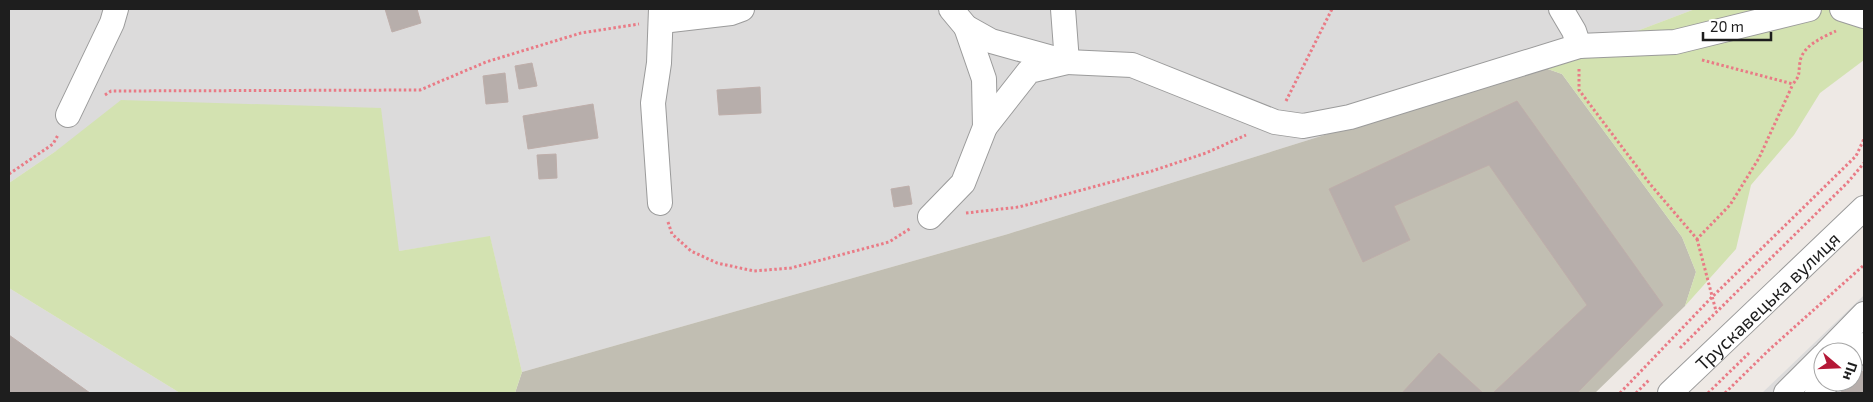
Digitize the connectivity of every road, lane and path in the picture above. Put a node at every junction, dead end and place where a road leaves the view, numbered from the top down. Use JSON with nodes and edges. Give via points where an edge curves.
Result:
{"nodes":[{"id":1,"x":116,"y":9,"type":"edge"},
{"id":2,"x":742,"y":9,"type":"edge"},
{"id":3,"x":951,"y":9,"type":"edge"},
{"id":4,"x":1063,"y":9,"type":"edge"},
{"id":5,"x":1332,"y":9,"type":"edge"},
{"id":6,"x":1561,"y":9,"type":"edge"},
{"id":7,"x":1809,"y":9,"type":"edge"},
{"id":8,"x":661,"y":15,"type":"edge"},
{"id":9,"x":1864,"y":16,"type":"edge"},
{"id":10,"x":1840,"y":20,"type":"edge"},
{"id":11,"x":966,"y":27,"type":"junction"},
{"id":12,"x":1579,"y":46,"type":"junction"},
{"id":13,"x":1692,"y":59,"type":"dead end"},
{"id":14,"x":1067,"y":62,"type":"junction"},
{"id":15,"x":1793,"y":84,"type":"junction"},
{"id":16,"x":102,"y":96,"type":"dead end"},
{"id":17,"x":68,"y":115,"type":"joint"},
{"id":18,"x":1275,"y":122,"type":"junction"},
{"id":19,"x":985,"y":128,"type":"junction"},
{"id":20,"x":1864,"y":140,"type":"edge"},
{"id":21,"x":1864,"y":163,"type":"edge"},
{"id":22,"x":9,"y":174,"type":"edge"},
{"id":23,"x":660,"y":203,"type":"joint"},
{"id":24,"x":1864,"y":208,"type":"edge"},
{"id":25,"x":930,"y":216,"type":"junction"},
{"id":26,"x":1697,"y":239,"type":"junction"},
{"id":27,"x":1864,"y":265,"type":"edge"},
{"id":28,"x":1712,"y":298,"type":"junction"},
{"id":29,"x":1716,"y":312,"type":"junction"},
{"id":30,"x":1864,"y":314,"type":"edge"},
{"id":31,"x":1723,"y":341,"type":"junction"},
{"id":32,"x":1837,"y":342,"type":"edge"},
{"id":33,"x":1676,"y":352,"type":"dead end"},
{"id":34,"x":1813,"y":366,"type":"edge"},
{"id":35,"x":1656,"y":373,"type":"dead end"},
{"id":36,"x":1620,"y":393,"type":"edge"},
{"id":37,"x":1636,"y":393,"type":"edge"},
{"id":38,"x":1670,"y":393,"type":"edge"},
{"id":39,"x":1725,"y":393,"type":"edge"},
{"id":40,"x":1786,"y":393,"type":"edge"}],
"edges":[{"from":1,"to":17,"type":"street"},
{"from":2,"to":8,"type":"street","via":[[731,13]]},
{"from":3,"to":11,"type":"street"},
{"from":4,"to":14,"type":"street"},
{"from":5,"to":18,"type":"path"},
{"from":6,"to":12,"type":"street"},
{"from":7,"to":12,"type":"street","via":[[1675,42]]},
{"from":8,"to":16,"type":"path","via":[[581,33],[486,62],[420,90],[161,90],[111,91]]},
{"from":8,"to":23,"type":"street","via":[[654,103]]},
{"from":9,"to":10,"type":"street"},
{"from":10,"to":15,"type":"path","via":[[1804,50],[1800,75]]},
{"from":11,"to":14,"type":"street","via":[[991,41]]},
{"from":11,"to":19,"type":"street","via":[[984,79]]},
{"from":12,"to":18,"type":"street","via":[[1350,117],[1303,126]]},
{"from":12,"to":26,"type":"path","via":[[1579,90],[1650,184]]},
{"from":13,"to":15,"type":"path"},
{"from":14,"to":18,"type":"street","via":[[1132,65]]},
{"from":14,"to":19,"type":"street","via":[[1029,70]]},
{"from":15,"to":26,"type":"path","via":[[1750,174],[1730,205]]},
{"from":17,"to":22,"type":"path","via":[[53,144]]},
{"from":18,"to":25,"type":"path","via":[[1206,153],[1057,197],[1019,207]]},
{"from":19,"to":25,"type":"street","via":[[963,184]]},
{"from":20,"to":28,"type":"path","via":[[1856,156]]},
{"from":21,"to":29,"type":"path"},
{"from":23,"to":25,"type":"path","via":[[672,234],[691,251],[717,263],[754,271],[791,268],[890,242]]},
{"from":24,"to":31,"type":"street","name":"Трускавецька вулиця"},
{"from":26,"to":28,"type":"path"},
{"from":27,"to":39,"type":"path","via":[[1770,348]]},
{"from":28,"to":29,"type":"path"},
{"from":28,"to":36,"type":"path"},
{"from":29,"to":31,"type":"path"},
{"from":29,"to":33,"type":"path"},
{"from":30,"to":32,"type":"street"},
{"from":31,"to":38,"type":"street","name":"Трускавецька вулиця"},
{"from":34,"to":40,"type":"street"},
{"from":35,"to":37,"type":"path"}]}
